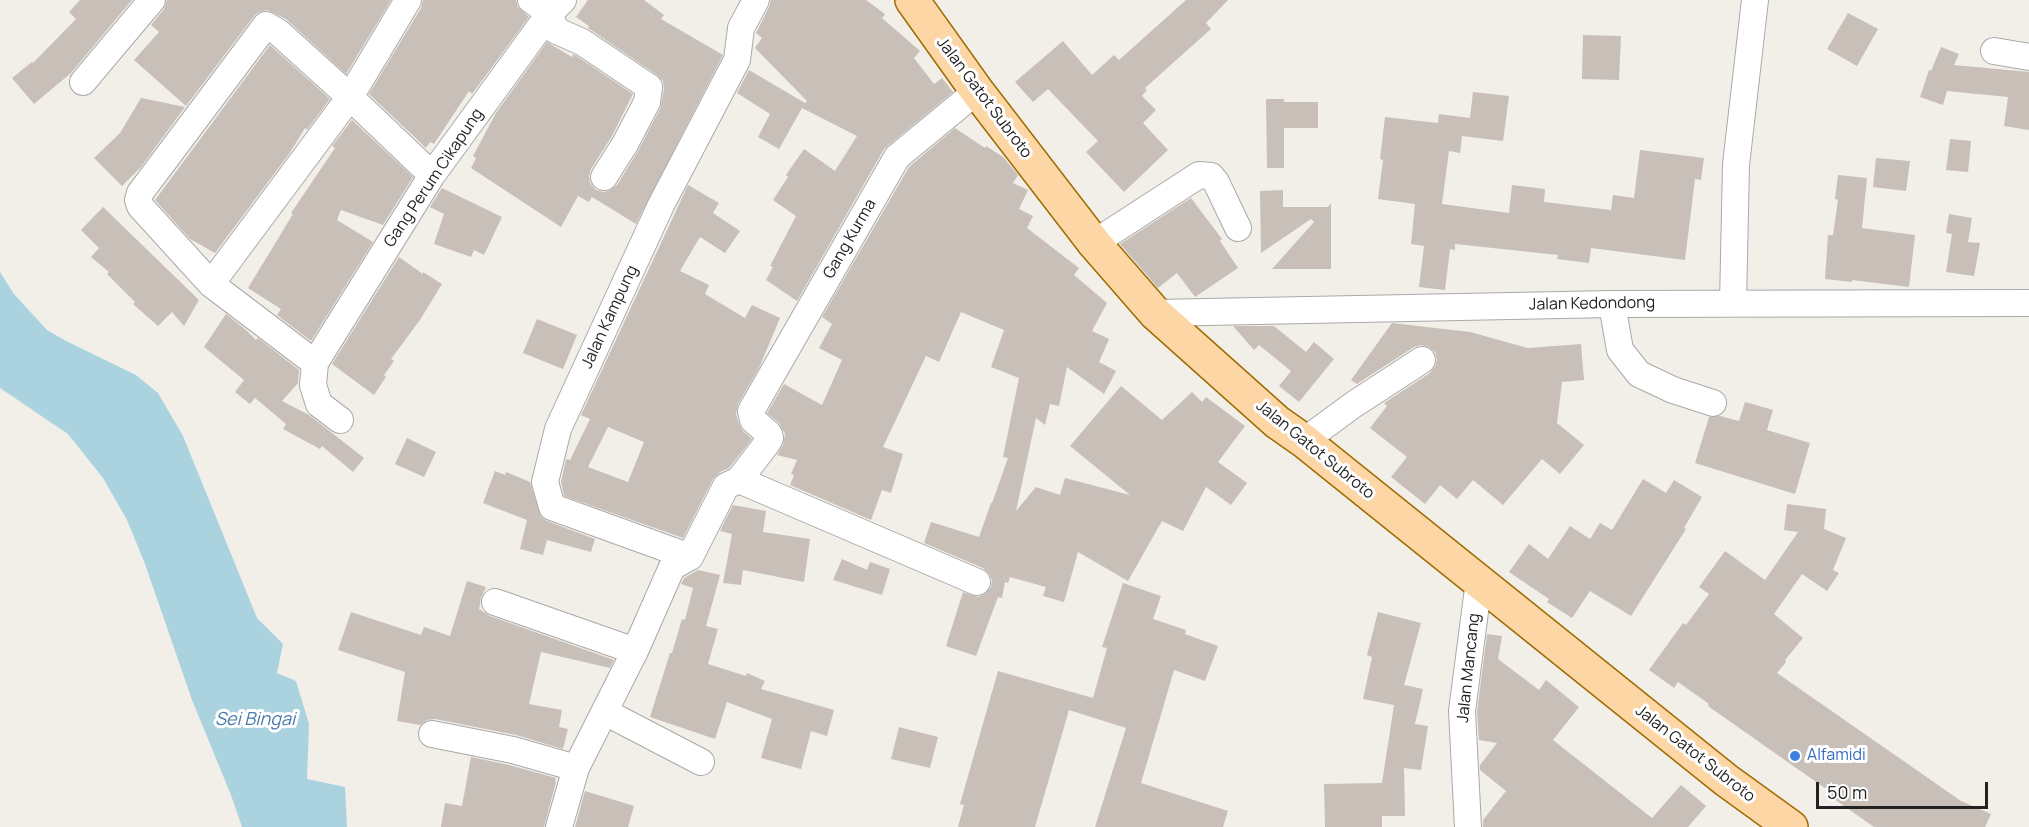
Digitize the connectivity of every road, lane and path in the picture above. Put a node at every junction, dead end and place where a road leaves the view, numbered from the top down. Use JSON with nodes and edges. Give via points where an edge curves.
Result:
{"nodes":[{"id":1,"x":152,"y":0,"type":"edge"},
{"id":2,"x":408,"y":0,"type":"edge"},
{"id":3,"x":756,"y":0,"type":"edge"},
{"id":4,"x":1755,"y":0,"type":"edge"},
{"id":5,"x":548,"y":4,"type":"edge"},
{"id":6,"x":923,"y":4,"type":"edge"},
{"id":7,"x":1994,"y":51,"type":"dead end"},
{"id":8,"x":2029,"y":57,"type":"edge"},
{"id":9,"x":83,"y":82,"type":"dead end"},
{"id":10,"x":977,"y":91,"type":"junction"},
{"id":11,"x":350,"y":97,"type":"junction"},
{"id":12,"x":432,"y":175,"type":"junction"},
{"id":13,"x":604,"y":177,"type":"dead end"},
{"id":14,"x":1238,"y":228,"type":"dead end"},
{"id":15,"x":1094,"y":243,"type":"junction"},
{"id":16,"x":211,"y":284,"type":"junction"},
{"id":17,"x":1733,"y":303,"type":"junction"},
{"id":18,"x":2029,"y":303,"type":"edge"},
{"id":19,"x":1612,"y":304,"type":"junction"},
{"id":20,"x":1155,"y":313,"type":"junction"},
{"id":21,"x":1422,"y":360,"type":"dead end"},
{"id":22,"x":315,"y":363,"type":"junction"},
{"id":23,"x":1713,"y":403,"type":"dead end"},
{"id":24,"x":340,"y":420,"type":"dead end"},
{"id":25,"x":1304,"y":441,"type":"junction"},
{"id":26,"x":739,"y":480,"type":"junction"},
{"id":27,"x":690,"y":557,"type":"junction"},
{"id":28,"x":1479,"y":581,"type":"junction"},
{"id":29,"x":977,"y":582,"type":"dead end"},
{"id":30,"x":495,"y":602,"type":"dead end"},
{"id":31,"x":635,"y":651,"type":"junction"},
{"id":32,"x":605,"y":712,"type":"junction"},
{"id":33,"x":432,"y":734,"type":"dead end"},
{"id":34,"x":701,"y":762,"type":"dead end"},
{"id":35,"x":576,"y":768,"type":"junction"},
{"id":36,"x":559,"y":827,"type":"edge"},
{"id":37,"x":1467,"y":827,"type":"edge"},
{"id":38,"x":1791,"y":827,"type":"edge"}],
"edges":[{"from":1,"to":9,"type":"street"},
{"from":2,"to":11,"type":"street"},
{"from":3,"to":27,"type":"street","name":"Jalan Kampung","via":[[741,28],[737,60],[661,205],[558,429],[545,482],[552,507]]},
{"from":4,"to":17,"type":"street","via":[[1736,165]]},
{"from":5,"to":12,"type":"street","name":"Gang Perum Cikapung"},
{"from":5,"to":13,"type":"street","via":[[555,30],[582,42],[650,87],[647,102]]},
{"from":6,"to":10,"type":"main road","name":"Jalan Gatot Subroto"},
{"from":7,"to":8,"type":"street"},
{"from":10,"to":15,"type":"main road","name":"Jalan Gatot Subroto"},
{"from":10,"to":26,"type":"street","name":"Gang Kurma","via":[[897,157],[751,411],[753,420],[770,438]]},
{"from":11,"to":12,"type":"street"},
{"from":11,"to":16,"type":"street"},
{"from":11,"to":16,"type":"street","via":[[266,25],[159,167],[140,193],[140,206]]},
{"from":12,"to":22,"type":"street","name":"Gang Perum Cikapung"},
{"from":14,"to":15,"type":"street","via":[[1216,182],[1211,176],[1199,175]]},
{"from":15,"to":20,"type":"main road","name":"Jalan Gatot Subroto"},
{"from":16,"to":22,"type":"street"},
{"from":17,"to":18,"type":"street","name":"Jalan Kedondong"},
{"from":17,"to":19,"type":"street","name":"Jalan Kedondong"},
{"from":19,"to":20,"type":"street","name":"Jalan Kedondong"},
{"from":19,"to":23,"type":"street","via":[[1620,350],[1639,374]]},
{"from":20,"to":25,"type":"main road","name":"Jalan Gatot Subroto","via":[[1277,422]]},
{"from":21,"to":25,"type":"street"},
{"from":22,"to":24,"type":"street","via":[[313,385],[319,404]]},
{"from":25,"to":28,"type":"main road","name":"Jalan Gatot Subroto"},
{"from":26,"to":27,"type":"street","via":[[726,486]]},
{"from":26,"to":29,"type":"street"},
{"from":27,"to":31,"type":"street","via":[[672,567]]},
{"from":28,"to":37,"type":"street","name":"Jalan Mancang","via":[[1462,711]]},
{"from":28,"to":38,"type":"main road","name":"Jalan Gatot Subroto","via":[[1726,780]]},
{"from":30,"to":31,"type":"street"},
{"from":31,"to":32,"type":"street"},
{"from":32,"to":34,"type":"street"},
{"from":32,"to":35,"type":"street"},
{"from":33,"to":35,"type":"street","via":[[513,750]]},
{"from":35,"to":36,"type":"street"}]}
